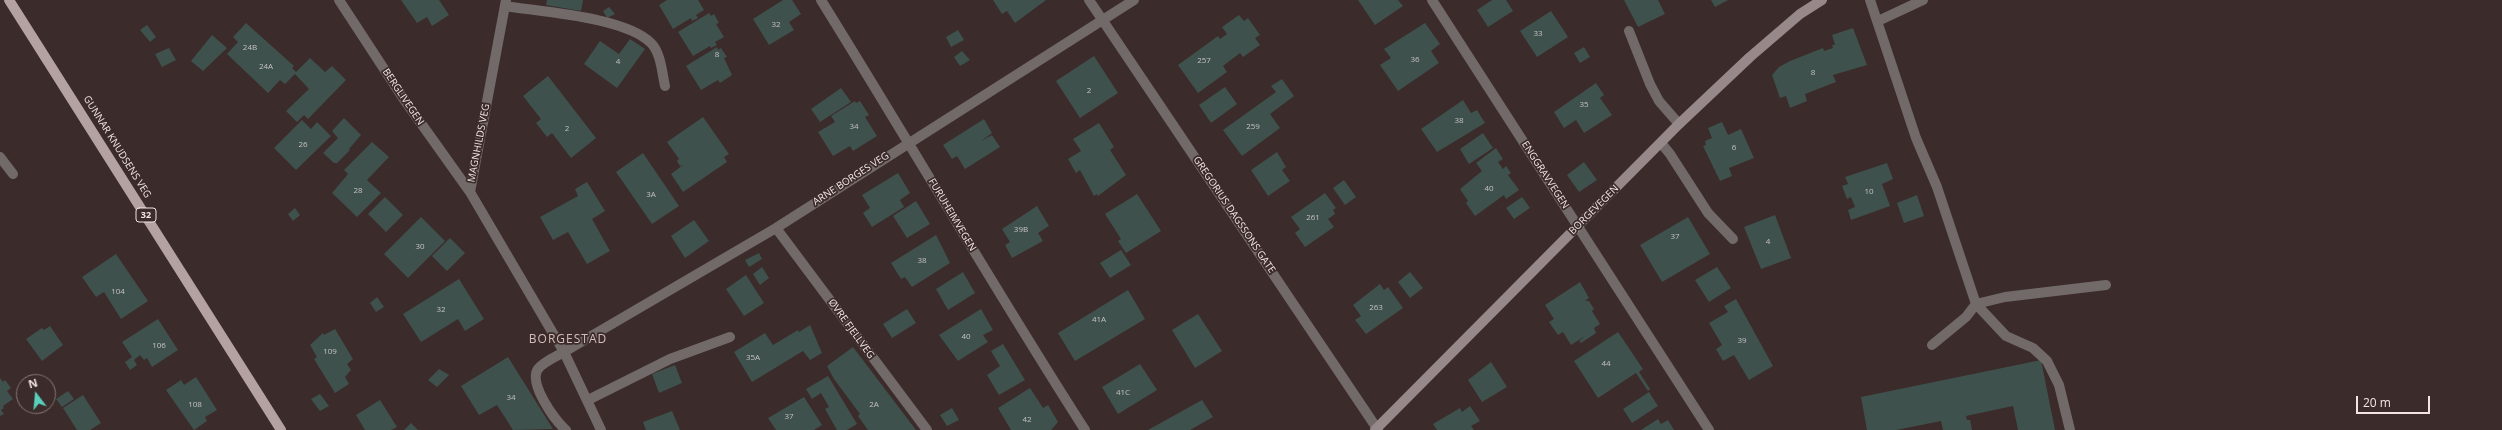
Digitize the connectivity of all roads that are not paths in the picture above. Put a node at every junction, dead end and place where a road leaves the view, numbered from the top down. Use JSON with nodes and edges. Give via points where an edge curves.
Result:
{"nodes":[{"id":1,"x":9,"y":0,"type":"edge"},
{"id":2,"x":339,"y":0,"type":"edge"},
{"id":3,"x":821,"y":0,"type":"edge"},
{"id":4,"x":1089,"y":0,"type":"edge"},
{"id":5,"x":1134,"y":0,"type":"edge"},
{"id":6,"x":1432,"y":0,"type":"edge"},
{"id":7,"x":1822,"y":0,"type":"edge"},
{"id":8,"x":1870,"y":0,"type":"edge"},
{"id":9,"x":1922,"y":0,"type":"edge"},
{"id":10,"x":505,"y":3,"type":"edge"},
{"id":11,"x":1102,"y":20,"type":"junction"},
{"id":12,"x":1878,"y":21,"type":"junction"},
{"id":13,"x":1629,"y":31,"type":"dead end"},
{"id":14,"x":665,"y":86,"type":"dead end"},
{"id":15,"x":1679,"y":124,"type":"junction"},
{"id":16,"x":909,"y":142,"type":"junction"},
{"id":17,"x":1660,"y":143,"type":"junction"},
{"id":18,"x":0,"y":157,"type":"edge"},
{"id":19,"x":13,"y":174,"type":"dead end"},
{"id":20,"x":470,"y":192,"type":"junction"},
{"id":21,"x":1578,"y":226,"type":"junction"},
{"id":22,"x":776,"y":228,"type":"junction"},
{"id":23,"x":1732,"y":239,"type":"dead end"},
{"id":24,"x":2106,"y":285,"type":"dead end"},
{"id":25,"x":1976,"y":304,"type":"junction"},
{"id":26,"x":730,"y":338,"type":"dead end"},
{"id":27,"x":1932,"y":345,"type":"dead end"},
{"id":28,"x":564,"y":352,"type":"junction"},
{"id":29,"x":588,"y":400,"type":"junction"},
{"id":30,"x":1377,"y":429,"type":"edge"},
{"id":31,"x":281,"y":430,"type":"edge"},
{"id":32,"x":566,"y":430,"type":"edge"},
{"id":33,"x":601,"y":430,"type":"edge"},
{"id":34,"x":927,"y":430,"type":"edge"},
{"id":35,"x":1085,"y":430,"type":"edge"},
{"id":36,"x":1709,"y":430,"type":"edge"},
{"id":37,"x":2070,"y":430,"type":"edge"}],
"edges":[{"from":1,"to":31,"type":"main road","name":"GUNNAR KNUDSENS VEG","number":"32"},
{"from":2,"to":20,"type":"street","name":"BERGLIVEGEN","via":[[403,98]]},
{"from":3,"to":16,"type":"street","name":"FURUHEIMVEGEN"},
{"from":4,"to":11,"type":"street","name":"GREGORIUS DAGSSONS GATE"},
{"from":5,"to":11,"type":"street","name":"ARNE BORGES VEG"},
{"from":6,"to":21,"type":"street","name":"ENGGRAVVEGEN"},
{"from":7,"to":15,"type":"street","name":"BORGEVEGEN","via":[[1800,14],[1756,52]]},
{"from":8,"to":12,"type":"street"},
{"from":9,"to":12,"type":"street"},
{"from":10,"to":14,"type":"street","name":"MAGNHILDS VEG","via":[[602,22],[640,35],[655,49]]},
{"from":10,"to":20,"type":"street","name":"MAGNHILDS VEG"},
{"from":11,"to":16,"type":"street","name":"ARNE BORGES VEG"},
{"from":11,"to":30,"type":"street","name":"GREGORIUS DAGSSONS GATE"},
{"from":12,"to":25,"type":"street","via":[[1916,138],[1937,188]]},
{"from":13,"to":15,"type":"street","via":[[1659,101]]},
{"from":15,"to":17,"type":"street","name":"BORGEVEGEN"},
{"from":16,"to":22,"type":"street","name":"ARNE BORGES VEG"},
{"from":16,"to":35,"type":"street","name":"FURUHEIMVEGEN","via":[[1013,318]]},
{"from":17,"to":21,"type":"street","name":"BORGEVEGEN"},
{"from":17,"to":23,"type":"street","via":[[1670,154],[1708,213]]},
{"from":18,"to":19,"type":"street"},
{"from":20,"to":28,"type":"street","name":"MAGNHILDS VEG"},
{"from":21,"to":30,"type":"street","name":"BORGEVEGEN"},
{"from":21,"to":36,"type":"street","name":"ENGGRAVVEGEN"},
{"from":22,"to":28,"type":"street","name":"ARNE BORGES VEG"},
{"from":22,"to":34,"type":"street","name":"ØVRE FJELLVEG"},
{"from":24,"to":25,"type":"street","via":[[2005,297]]},
{"from":25,"to":27,"type":"street","via":[[1966,318]]},
{"from":25,"to":37,"type":"street","via":[[2006,336],[2033,348],[2047,361],[2059,385]]},
{"from":26,"to":29,"type":"street","via":[[670,359]]},
{"from":28,"to":29,"type":"street"},
{"from":28,"to":32,"type":"street","name":"ARNE BORGES VEG","via":[[539,368],[534,377],[558,424]]},
{"from":29,"to":33,"type":"street"}]}
